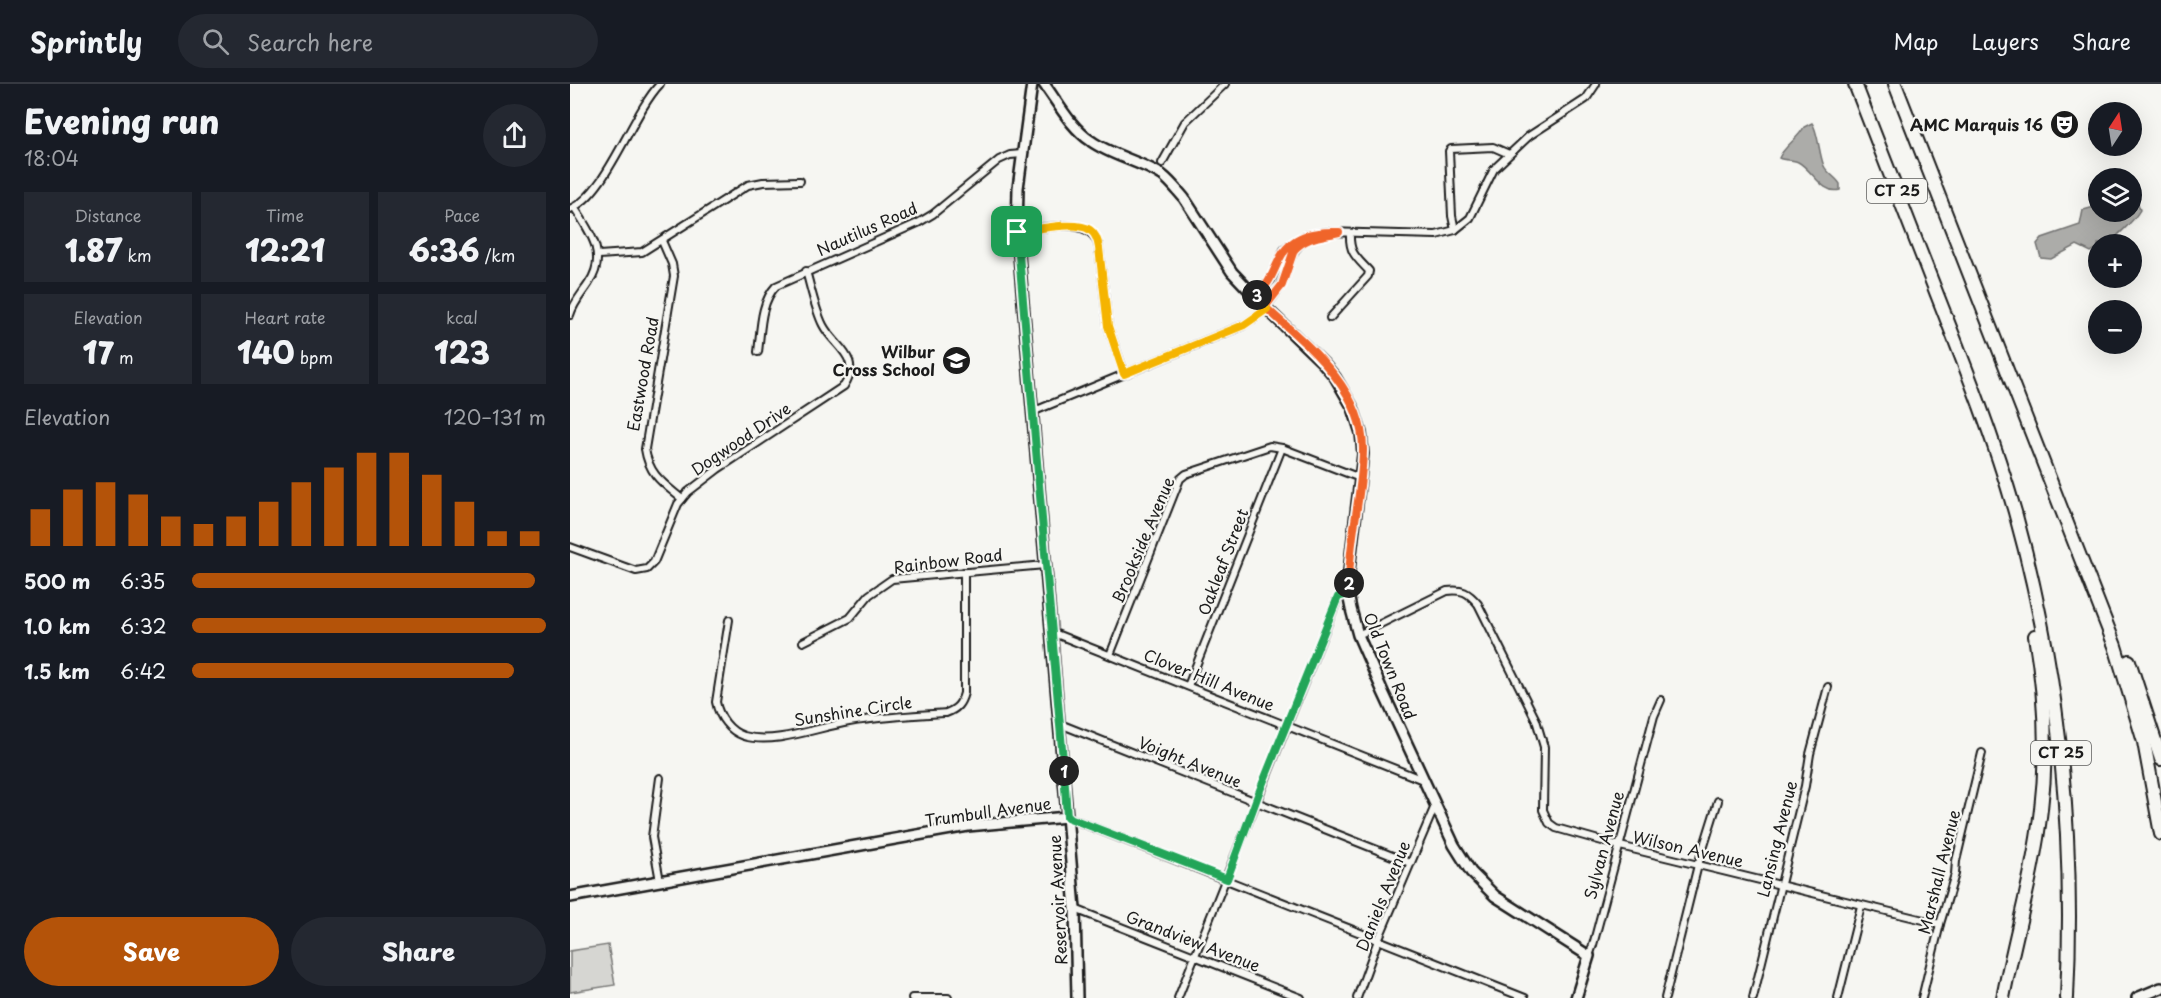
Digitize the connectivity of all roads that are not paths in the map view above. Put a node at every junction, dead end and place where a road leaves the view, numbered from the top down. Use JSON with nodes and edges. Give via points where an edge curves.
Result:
{"nodes":[{"id":1,"x":660,"y":84,"type":"edge"},
{"id":2,"x":1032,"y":84,"type":"edge"},
{"id":3,"x":1044,"y":84,"type":"edge"},
{"id":4,"x":1225,"y":84,"type":"edge"},
{"id":5,"x":1596,"y":84,"type":"edge"},
{"id":6,"x":1855,"y":84,"type":"edge"},
{"id":7,"x":1896,"y":84,"type":"edge"},
{"id":8,"x":1022,"y":154,"type":"junction"},
{"id":9,"x":1509,"y":154,"type":"junction"},
{"id":10,"x":1162,"y":163,"type":"dead end"},
{"id":11,"x":800,"y":181,"type":"dead end"},
{"id":12,"x":572,"y":208,"type":"edge"},
{"id":13,"x":1455,"y":230,"type":"junction"},
{"id":14,"x":1017,"y":232,"type":"junction"},
{"id":15,"x":1339,"y":232,"type":"junction"},
{"id":16,"x":1350,"y":233,"type":"junction"},
{"id":17,"x":662,"y":242,"type":"junction"},
{"id":18,"x":599,"y":255,"type":"junction"},
{"id":19,"x":806,"y":271,"type":"junction"},
{"id":20,"x":1255,"y":297,"type":"junction"},
{"id":21,"x":1266,"y":308,"type":"junction"},
{"id":22,"x":570,"y":315,"type":"edge"},
{"id":23,"x":1330,"y":318,"type":"dead end"},
{"id":24,"x":758,"y":352,"type":"dead end"},
{"id":25,"x":1124,"y":374,"type":"junction"},
{"id":26,"x":1032,"y":412,"type":"junction"},
{"id":27,"x":1282,"y":448,"type":"junction"},
{"id":28,"x":1360,"y":478,"type":"junction"},
{"id":29,"x":682,"y":499,"type":"junction"},
{"id":30,"x":2015,"y":513,"type":"junction"},
{"id":31,"x":570,"y":547,"type":"edge"},
{"id":32,"x":1045,"y":565,"type":"junction"},
{"id":33,"x":964,"y":572,"type":"junction"},
{"id":34,"x":2089,"y":577,"type":"junction"},
{"id":35,"x":1348,"y":594,"type":"junction"},
{"id":36,"x":729,"y":620,"type":"dead end"},
{"id":37,"x":1051,"y":632,"type":"junction"},
{"id":38,"x":1358,"y":635,"type":"junction"},
{"id":39,"x":803,"y":642,"type":"dead end"},
{"id":40,"x":1110,"y":655,"type":"junction"},
{"id":41,"x":1188,"y":686,"type":"junction"},
{"id":42,"x":1828,"y":687,"type":"dead end"},
{"id":43,"x":1661,"y":700,"type":"dead end"},
{"id":44,"x":1060,"y":724,"type":"junction"},
{"id":45,"x":1287,"y":726,"type":"junction"},
{"id":46,"x":1982,"y":753,"type":"dead end"},
{"id":47,"x":2161,"y":759,"type":"edge"},
{"id":48,"x":660,"y":778,"type":"dead end"},
{"id":49,"x":1423,"y":780,"type":"junction"},
{"id":50,"x":1718,"y":801,"type":"dead end"},
{"id":51,"x":1255,"y":803,"type":"junction"},
{"id":52,"x":1435,"y":806,"type":"junction"},
{"id":53,"x":1067,"y":817,"type":"junction"},
{"id":54,"x":2161,"y":834,"type":"edge"},
{"id":55,"x":1620,"y":846,"type":"junction"},
{"id":56,"x":1410,"y":863,"type":"junction"},
{"id":57,"x":1698,"y":865,"type":"junction"},
{"id":58,"x":1227,"y":879,"type":"junction"},
{"id":59,"x":660,"y":881,"type":"junction"},
{"id":60,"x":1779,"y":885,"type":"junction"},
{"id":61,"x":570,"y":897,"type":"edge"},
{"id":62,"x":1861,"y":906,"type":"junction"},
{"id":63,"x":1075,"y":909,"type":"junction"},
{"id":64,"x":1940,"y":924,"type":"junction"},
{"id":65,"x":1378,"y":940,"type":"junction"},
{"id":66,"x":1195,"y":955,"type":"junction"},
{"id":67,"x":1588,"y":956,"type":"junction"},
{"id":68,"x":2161,"y":988,"type":"edge"},
{"id":69,"x":912,"y":998,"type":"edge"},
{"id":70,"x":948,"y":998,"type":"edge"},
{"id":71,"x":1077,"y":998,"type":"edge"},
{"id":72,"x":1178,"y":998,"type":"edge"},
{"id":73,"x":1301,"y":998,"type":"edge"},
{"id":74,"x":1357,"y":998,"type":"edge"},
{"id":75,"x":1525,"y":998,"type":"edge"},
{"id":76,"x":1576,"y":998,"type":"edge"},
{"id":77,"x":1665,"y":998,"type":"edge"},
{"id":78,"x":1753,"y":998,"type":"edge"},
{"id":79,"x":1838,"y":998,"type":"edge"},
{"id":80,"x":1922,"y":998,"type":"edge"},
{"id":81,"x":2003,"y":998,"type":"edge"},
{"id":82,"x":2067,"y":998,"type":"edge"},
{"id":83,"x":2137,"y":998,"type":"edge"}],
"edges":[{"from":1,"to":12,"type":"street","via":[[601,180]]},
{"from":2,"to":8,"type":"main road","name":"Reservoir Avenue"},
{"from":3,"to":20,"type":"main road","name":"Old Town Road","via":[[1088,139],[1161,175],[1175,187],[1232,272]]},
{"from":4,"to":10,"type":"street","via":[[1185,122]]},
{"from":5,"to":9,"type":"street","via":[[1586,99],[1529,136]]},
{"from":6,"to":30,"type":"highway","number":"CT 25","via":[[1968,372]]},
{"from":7,"to":34,"type":"highway","number":"CT 25"},
{"from":8,"to":14,"type":"main road","name":"Reservoir Avenue"},
{"from":8,"to":19,"type":"street","name":"Nautilus Road","via":[[999,160],[925,219]]},
{"from":9,"to":13,"type":"street","via":[[1494,169],[1470,218]]},
{"from":9,"to":13,"type":"street","via":[[1493,147],[1449,151]]},
{"from":11,"to":17,"type":"street","via":[[744,187]]},
{"from":12,"to":18,"type":"street","via":[[592,235]]},
{"from":13,"to":16,"type":"street","via":[[1436,235]]},
{"from":14,"to":25,"type":"street","via":[[1071,226],[1092,232],[1098,240],[1108,326]]},
{"from":14,"to":26,"type":"main road","name":"Reservoir Avenue"},
{"from":15,"to":16,"type":"street"},
{"from":15,"to":20,"type":"street","via":[[1316,232],[1293,242],[1284,250],[1266,287]]},
{"from":15,"to":21,"type":"street","via":[[1312,237],[1294,250],[1282,285]]},
{"from":16,"to":23,"type":"street","via":[[1349,245],[1369,271],[1368,276]]},
{"from":17,"to":18,"type":"street","via":[[639,254]]},
{"from":17,"to":29,"type":"street","name":"Eastwood Road","via":[[674,276],[645,449],[655,476]]},
{"from":18,"to":22,"type":"street","via":[[591,281]]},
{"from":19,"to":24,"type":"street","name":"Nautilus Road","via":[[782,281],[768,295]]},
{"from":19,"to":29,"type":"street","name":"Dogwood Drive","via":[[824,327],[850,362],[846,382],[718,469]]},
{"from":20,"to":21,"type":"main road","name":"Old Town Road"},
{"from":21,"to":25,"type":"street","via":[[1244,325]]},
{"from":21,"to":28,"type":"main road","name":"Old Town Road","via":[[1323,363],[1353,408],[1363,443]]},
{"from":25,"to":26,"type":"street"},
{"from":26,"to":32,"type":"main road","name":"Reservoir Avenue"},
{"from":27,"to":28,"type":"street","name":"Brookside Avenue"},
{"from":27,"to":40,"type":"street","name":"Brookside Avenue","via":[[1264,447],[1180,479]]},
{"from":27,"to":41,"type":"street","name":"Oakleaf Street"},
{"from":28,"to":35,"type":"main road","name":"Old Town Road"},
{"from":29,"to":31,"type":"street","name":"Dogwood Drive","via":[[654,562],[647,569],[636,571]]},
{"from":30,"to":81,"type":"highway","via":[[2040,664],[2045,740],[2038,832]]},
{"from":30,"to":82,"type":"highway","number":"CT 25","via":[[2042,625],[2062,762],[2069,869]]},
{"from":32,"to":33,"type":"street","name":"Rainbow Road"},
{"from":32,"to":37,"type":"main road","name":"Reservoir Avenue"},
{"from":33,"to":36,"type":"street","name":"Sunshine Circle","via":[[964,693],[961,703],[946,713],[877,718],[774,737],[743,736],[727,725],[716,702]]},
{"from":33,"to":39,"type":"street","name":"Rainbow Road","via":[[892,579],[869,595],[850,618]]},
{"from":34,"to":47,"type":"highway","via":[[2126,653]]},
{"from":34,"to":54,"type":"highway","number":"CT 25","via":[[2133,702]]},
{"from":35,"to":38,"type":"main road","name":"Old Town Road"},
{"from":35,"to":45,"type":"street","via":[[1338,597]]},
{"from":37,"to":40,"type":"street","name":"Clover Hill Avenue"},
{"from":37,"to":44,"type":"main road","name":"Reservoir Avenue"},
{"from":38,"to":49,"type":"main road","name":"Old Town Road"},
{"from":38,"to":55,"type":"street","name":"Wilson Avenue","via":[[1447,591],[1471,595],[1536,720],[1544,747],[1544,810],[1549,823]]},
{"from":40,"to":41,"type":"street","name":"Clover Hill Avenue"},
{"from":41,"to":45,"type":"street","name":"Clover Hill Avenue"},
{"from":42,"to":60,"type":"street","name":"Lansing Avenue"},
{"from":43,"to":55,"type":"street","name":"Sylvan Avenue"},
{"from":44,"to":51,"type":"street","name":"Voight Avenue"},
{"from":44,"to":53,"type":"main road","name":"Reservoir Avenue"},
{"from":45,"to":49,"type":"street","name":"Clover Hill Avenue"},
{"from":45,"to":51,"type":"street"},
{"from":46,"to":64,"type":"street","name":"Marshall Avenue"},
{"from":48,"to":59,"type":"street","via":[[652,837]]},
{"from":49,"to":52,"type":"main road","name":"Old Town Road"},
{"from":50,"to":57,"type":"street"},
{"from":51,"to":56,"type":"street","name":"Voight Avenue"},
{"from":51,"to":58,"type":"street"},
{"from":52,"to":56,"type":"street","name":"Daniels Avenue"},
{"from":52,"to":67,"type":"main road","name":"Old Town Road","via":[[1462,859],[1481,884],[1508,906]]},
{"from":53,"to":58,"type":"street","name":"Trumbull Avenue"},
{"from":53,"to":59,"type":"main road","name":"Trumbull Avenue","via":[[968,826]]},
{"from":53,"to":63,"type":"main road","name":"Reservoir Avenue"},
{"from":55,"to":57,"type":"street","name":"Wilson Avenue"},
{"from":55,"to":67,"type":"street","name":"Sylvan Avenue"},
{"from":56,"to":65,"type":"street","name":"Daniels Avenue"},
{"from":57,"to":60,"type":"street","name":"Wilson Avenue"},
{"from":57,"to":77,"type":"street"},
{"from":58,"to":65,"type":"street","name":"Trumbull Avenue"},
{"from":58,"to":66,"type":"street"},
{"from":59,"to":61,"type":"main road","name":"Trumbull Avenue"},
{"from":60,"to":62,"type":"street","name":"Wilson Avenue"},
{"from":60,"to":78,"type":"street","name":"Lansing Avenue"},
{"from":62,"to":64,"type":"street","name":"Wilson Avenue"},
{"from":62,"to":79,"type":"street"},
{"from":63,"to":66,"type":"street","name":"Grandview Avenue"},
{"from":63,"to":71,"type":"main road","name":"Reservoir Avenue"},
{"from":64,"to":80,"type":"street","name":"Marshall Avenue"},
{"from":65,"to":74,"type":"street","name":"Daniels Avenue"},
{"from":65,"to":75,"type":"street","name":"Trumbull Avenue"},
{"from":66,"to":72,"type":"street"},
{"from":66,"to":73,"type":"street","name":"Grandview Avenue"},
{"from":67,"to":76,"type":"main road","name":"Sylvan Avenue"},
{"from":68,"to":83,"type":"main road"},
{"from":69,"to":70,"type":"street"}]}
